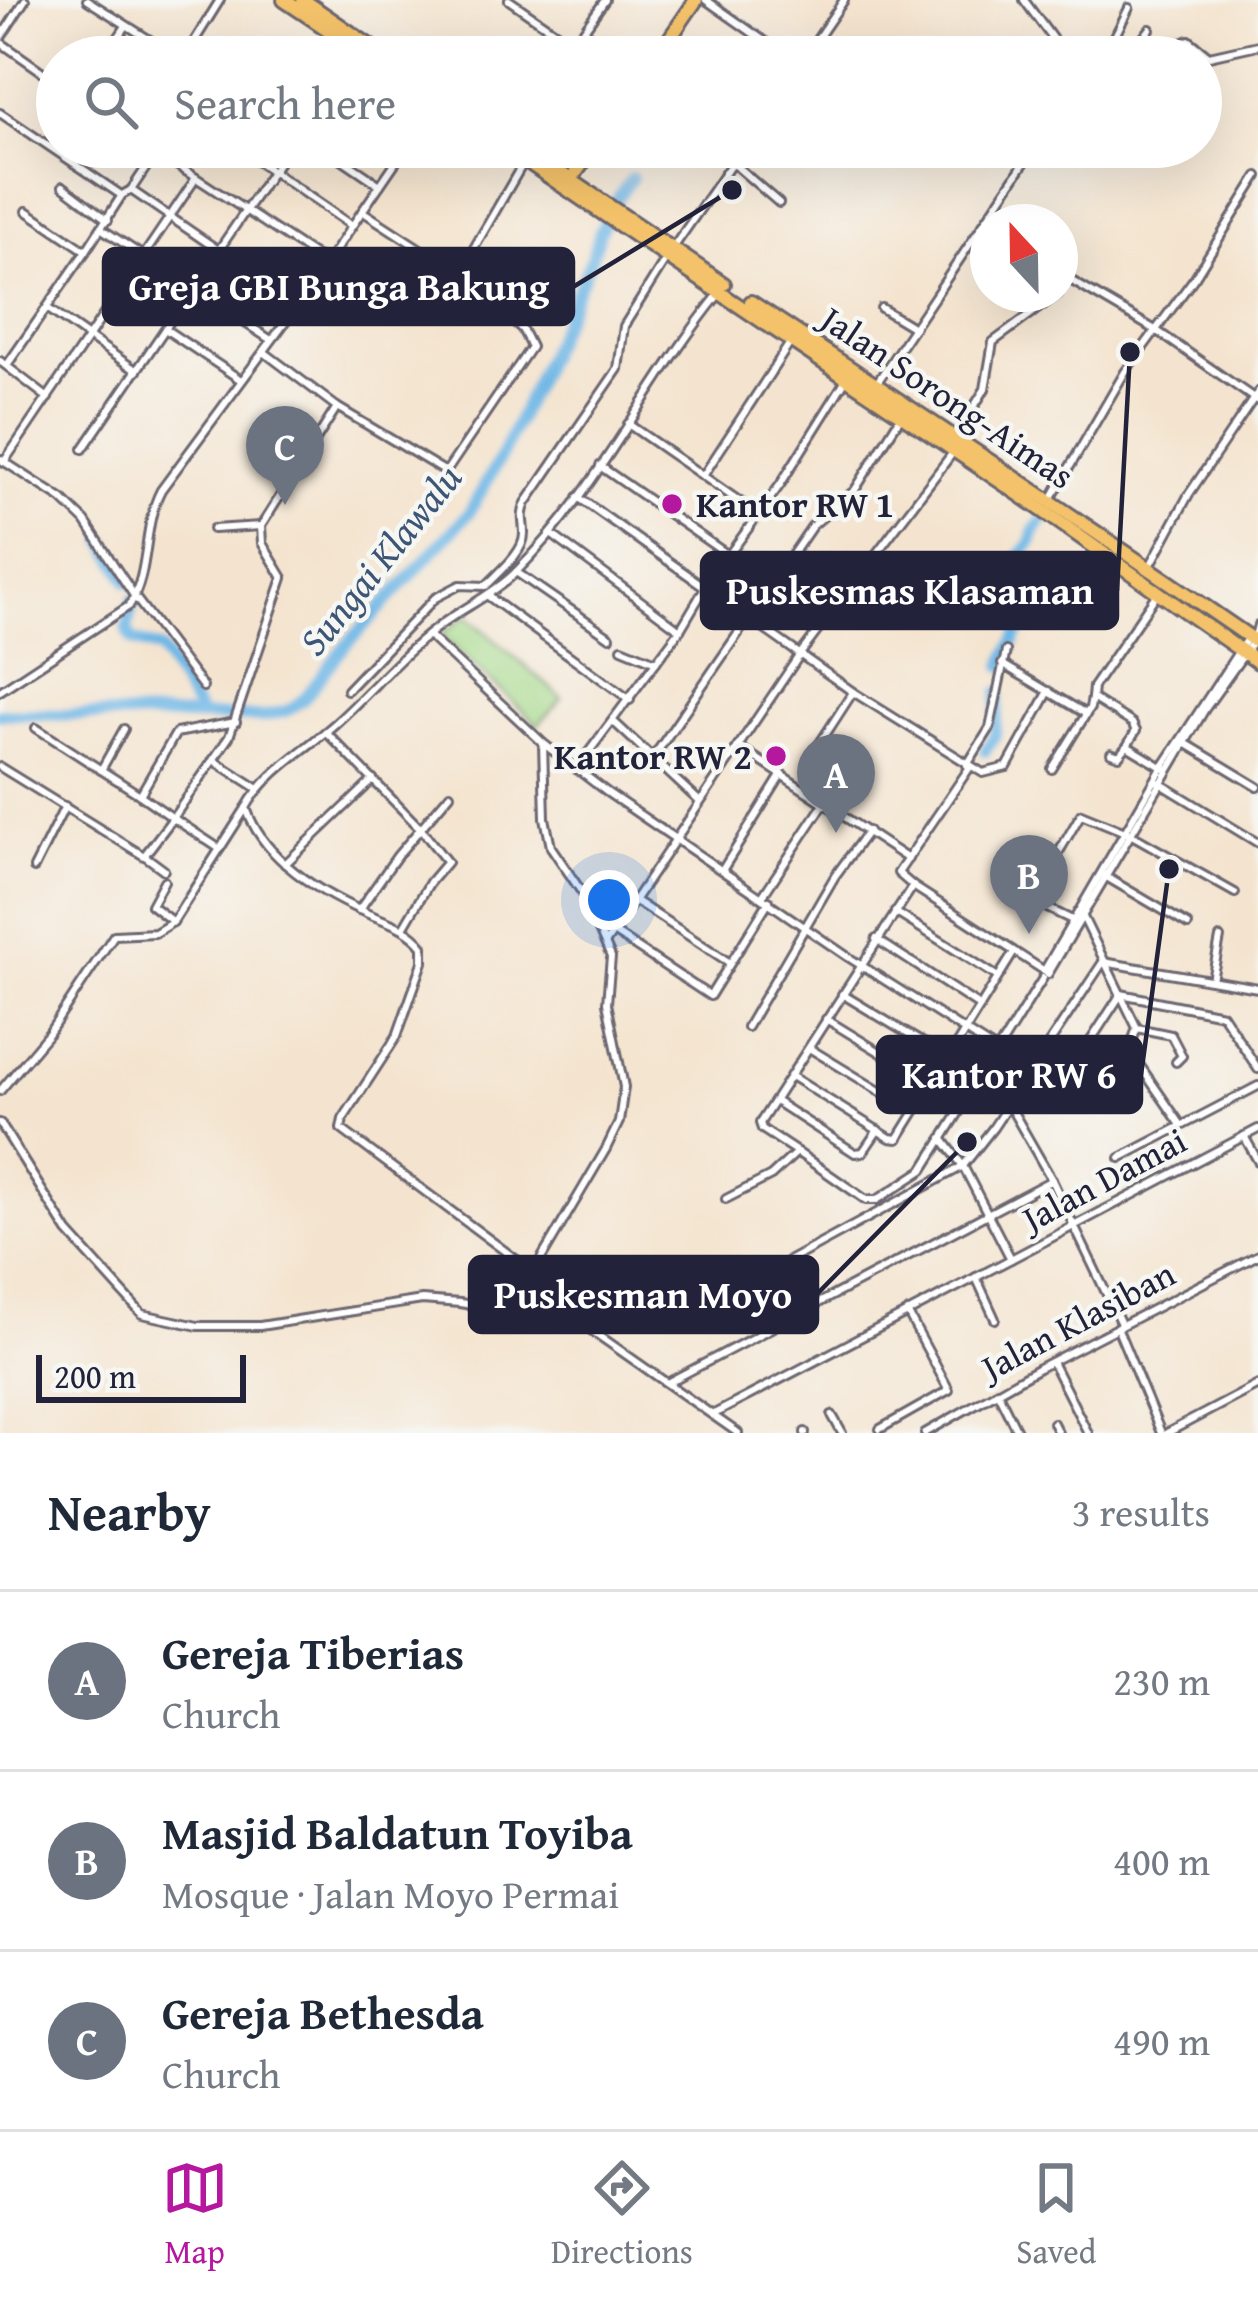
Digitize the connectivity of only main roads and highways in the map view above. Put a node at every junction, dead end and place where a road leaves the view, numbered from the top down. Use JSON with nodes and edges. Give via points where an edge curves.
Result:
{"nodes":[{"id":1,"x":284,"y":0,"type":"edge"},
{"id":2,"x":303,"y":0,"type":"edge"},
{"id":3,"x":690,"y":2,"type":"edge"},
{"id":4,"x":334,"y":36,"type":"edge"},
{"id":5,"x":355,"y":36,"type":"edge"},
{"id":6,"x":670,"y":36,"type":"edge"},
{"id":7,"x":545,"y":168,"type":"edge"},
{"id":8,"x":579,"y":168,"type":"edge"},
{"id":9,"x":568,"y":184,"type":"junction"},
{"id":10,"x":669,"y":254,"type":"junction"},
{"id":11,"x":957,"y":447,"type":"junction"},
{"id":12,"x":1254,"y":635,"type":"edge"},
{"id":13,"x":1258,"y":662,"type":"edge"}],
"edges":[{"from":1,"to":4,"type":"highway"},
{"from":2,"to":5,"type":"highway"},
{"from":3,"to":6,"type":"highway"},
{"from":7,"to":9,"type":"highway","name":"Jalan Sorong-Aimas"},
{"from":8,"to":9,"type":"highway"},
{"from":9,"to":10,"type":"highway","name":"Jalan Sorong-Aimas"},
{"from":10,"to":11,"type":"highway","name":"Jalan Sorong-Aimas"},
{"from":10,"to":11,"type":"highway","name":"Jalan Sorong-Aimas","via":[[876,384]]},
{"from":11,"to":12,"type":"highway","name":"Jalan Sorong-Aimas","via":[[1051,499]]},
{"from":11,"to":13,"type":"highway","name":"Jalan Sorong-Aimas"}]}
